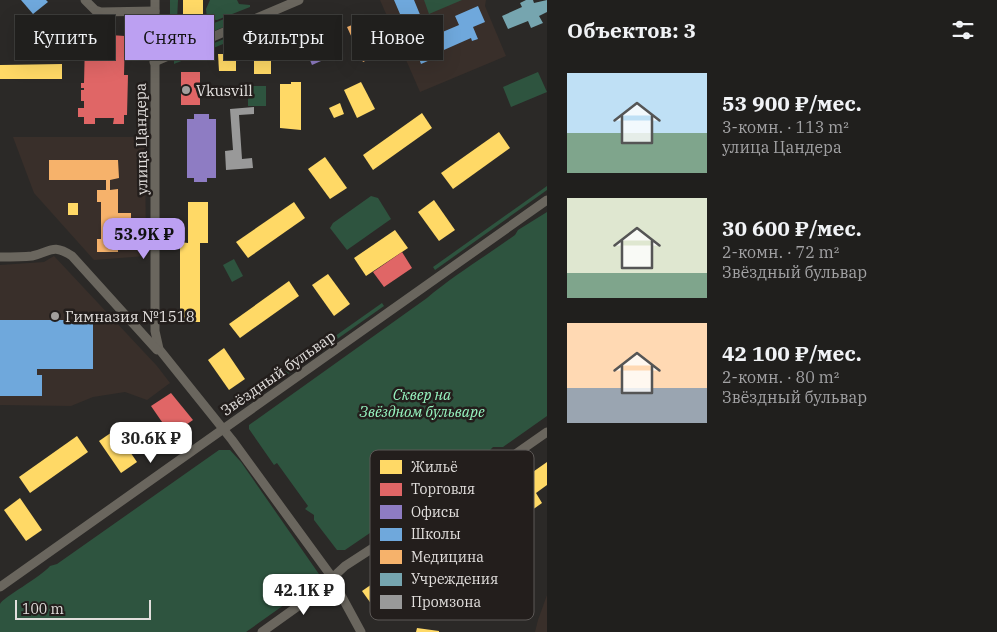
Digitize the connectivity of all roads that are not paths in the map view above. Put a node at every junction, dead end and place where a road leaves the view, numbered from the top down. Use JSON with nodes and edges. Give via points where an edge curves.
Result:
{"nodes":[{"id":1,"x":85,"y":0,"type":"edge"},
{"id":2,"x":155,"y":0,"type":"edge"},
{"id":3,"x":299,"y":0,"type":"edge"},
{"id":4,"x":155,"y":11,"type":"junction"},
{"id":5,"x":154,"y":62,"type":"junction"},
{"id":6,"x":547,"y":200,"type":"edge"},
{"id":7,"x":0,"y":257,"type":"edge"},
{"id":8,"x":164,"y":358,"type":"junction"},
{"id":9,"x":222,"y":428,"type":"junction"},
{"id":10,"x":547,"y":432,"type":"edge"},
{"id":11,"x":521,"y":450,"type":"edge"},
{"id":12,"x":370,"y":550,"type":"edge"},
{"id":13,"x":332,"y":580,"type":"junction"},
{"id":14,"x":0,"y":587,"type":"edge"},
{"id":15,"x":262,"y":632,"type":"edge"},
{"id":16,"x":361,"y":632,"type":"edge"}],
"edges":[{"from":1,"to":4,"type":"street","via":[[100,12]]},
{"from":2,"to":4,"type":"street","name":"улица Цандера"},
{"from":3,"to":5,"type":"street"},
{"from":4,"to":5,"type":"street","name":"улица Цандера"},
{"from":5,"to":8,"type":"street","name":"улица Цандера","via":[[155,331]]},
{"from":6,"to":9,"type":"street","name":"Звёздный бульвар"},
{"from":7,"to":8,"type":"street","via":[[33,256],[50,248],[62,249],[72,256]]},
{"from":8,"to":9,"type":"street","name":"улица Цандера"},
{"from":9,"to":13,"type":"street","name":"улица Цандера"},
{"from":9,"to":14,"type":"street","name":"Звёздный бульвар"},
{"from":10,"to":11,"type":"street"},
{"from":12,"to":13,"type":"street","via":[[345,566]]},
{"from":13,"to":15,"type":"street"},
{"from":13,"to":16,"type":"street","name":"улица Цандера"}]}
